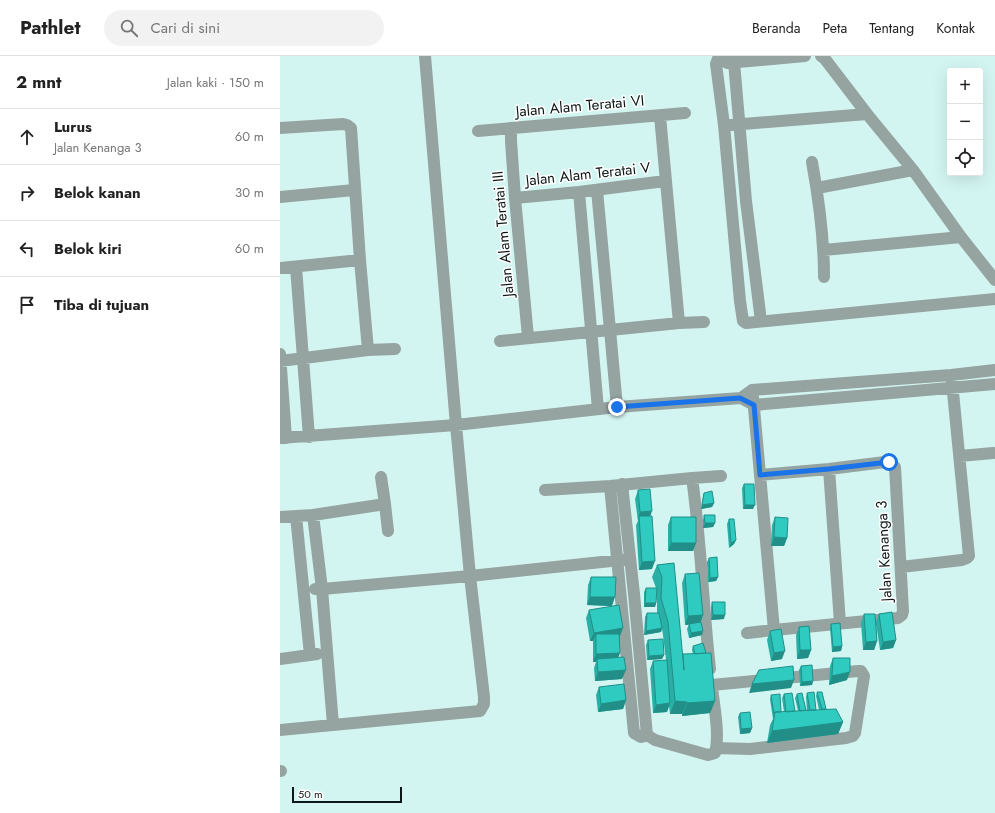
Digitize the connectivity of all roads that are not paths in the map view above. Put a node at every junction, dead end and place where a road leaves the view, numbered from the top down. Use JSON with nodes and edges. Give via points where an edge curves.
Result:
{"nodes":[{"id":1,"x":425,"y":56,"type":"edge"},
{"id":2,"x":805,"y":56,"type":"edge"},
{"id":3,"x":821,"y":56,"type":"edge"},
{"id":4,"x":732,"y":59,"type":"edge"},
{"id":5,"x":717,"y":60,"type":"edge"},
{"id":6,"x":685,"y":113,"type":"dead end"},
{"id":7,"x":867,"y":114,"type":"junction"},
{"id":8,"x":660,"y":116,"type":"junction"},
{"id":9,"x":724,"y":125,"type":"junction"},
{"id":10,"x":739,"y":125,"type":"junction"},
{"id":11,"x":280,"y":128,"type":"edge"},
{"id":12,"x":511,"y":128,"type":"junction"},
{"id":13,"x":478,"y":131,"type":"dead end"},
{"id":14,"x":812,"y":162,"type":"dead end"},
{"id":15,"x":913,"y":170,"type":"junction"},
{"id":16,"x":665,"y":181,"type":"junction"},
{"id":17,"x":817,"y":188,"type":"junction"},
{"id":18,"x":354,"y":190,"type":"junction"},
{"id":19,"x":597,"y":190,"type":"junction"},
{"id":20,"x":579,"y":192,"type":"junction"},
{"id":21,"x":280,"y":197,"type":"edge"},
{"id":22,"x":515,"y":198,"type":"junction"},
{"id":23,"x":961,"y":237,"type":"junction"},
{"id":24,"x":824,"y":250,"type":"junction"},
{"id":25,"x":360,"y":260,"type":"junction"},
{"id":26,"x":296,"y":267,"type":"junction"},
{"id":27,"x":280,"y":268,"type":"edge"},
{"id":28,"x":824,"y":277,"type":"dead end"},
{"id":29,"x":995,"y":280,"type":"edge"},
{"id":30,"x":995,"y":299,"type":"edge"},
{"id":31,"x":761,"y":321,"type":"junction"},
{"id":32,"x":704,"y":322,"type":"dead end"},
{"id":33,"x":679,"y":323,"type":"junction"},
{"id":34,"x":610,"y":330,"type":"junction"},
{"id":35,"x":592,"y":331,"type":"junction"},
{"id":36,"x":528,"y":337,"type":"junction"},
{"id":37,"x":500,"y":341,"type":"dead end"},
{"id":38,"x":396,"y":349,"type":"dead end"},
{"id":39,"x":368,"y":350,"type":"junction"},
{"id":40,"x":280,"y":358,"type":"edge"},
{"id":41,"x":303,"y":358,"type":"junction"},
{"id":42,"x":995,"y":370,"type":"edge"},
{"id":43,"x":951,"y":375,"type":"junction"},
{"id":44,"x":995,"y":384,"type":"edge"},
{"id":45,"x":952,"y":388,"type":"junction"},
{"id":46,"x":752,"y":390,"type":"junction"},
{"id":47,"x":740,"y":398,"type":"junction"},
{"id":48,"x":754,"y":405,"type":"junction"},
{"id":49,"x":617,"y":407,"type":"junction"},
{"id":50,"x":598,"y":409,"type":"junction"},
{"id":51,"x":456,"y":425,"type":"junction"},
{"id":52,"x":309,"y":437,"type":"junction"},
{"id":53,"x":283,"y":438,"type":"edge"},
{"id":54,"x":993,"y":453,"type":"dead end"},
{"id":55,"x":960,"y":456,"type":"junction"},
{"id":56,"x":829,"y":469,"type":"junction"},
{"id":57,"x":760,"y":475,"type":"junction"},
{"id":58,"x":721,"y":476,"type":"dead end"},
{"id":59,"x":381,"y":477,"type":"dead end"},
{"id":60,"x":692,"y":478,"type":"junction"},
{"id":61,"x":616,"y":485,"type":"junction"},
{"id":62,"x":545,"y":490,"type":"dead end"},
{"id":63,"x":385,"y":504,"type":"junction"},
{"id":64,"x":312,"y":515,"type":"junction"},
{"id":65,"x":296,"y":516,"type":"junction"},
{"id":66,"x":280,"y":518,"type":"edge"},
{"id":67,"x":388,"y":531,"type":"dead end"},
{"id":68,"x":630,"y":559,"type":"junction"},
{"id":69,"x":617,"y":561,"type":"junction"},
{"id":70,"x":901,"y":567,"type":"junction"},
{"id":71,"x":470,"y":576,"type":"junction"},
{"id":72,"x":322,"y":589,"type":"junction"},
{"id":73,"x":304,"y":590,"type":"junction"},
{"id":74,"x":840,"y":623,"type":"junction"},
{"id":75,"x":774,"y":630,"type":"junction"},
{"id":76,"x":747,"y":633,"type":"dead end"},
{"id":77,"x":327,"y":653,"type":"junction"},
{"id":78,"x":310,"y":655,"type":"junction"},
{"id":79,"x":280,"y":658,"type":"edge"},
{"id":80,"x":712,"y":685,"type":"junction"},
{"id":81,"x":333,"y":726,"type":"junction"},
{"id":82,"x":280,"y":730,"type":"edge"},
{"id":83,"x":647,"y":735,"type":"junction"},
{"id":84,"x":716,"y":748,"type":"junction"}],
"edges":[{"from":1,"to":51,"type":"street"},
{"from":2,"to":4,"type":"street"},
{"from":3,"to":7,"type":"street"},
{"from":4,"to":5,"type":"street"},
{"from":4,"to":10,"type":"street"},
{"from":5,"to":9,"type":"street"},
{"from":6,"to":8,"type":"street","name":"Jalan Alam Teratai VI"},
{"from":7,"to":10,"type":"street"},
{"from":7,"to":15,"type":"street"},
{"from":8,"to":12,"type":"street","name":"Jalan Alam Teratai VI"},
{"from":8,"to":16,"type":"street"},
{"from":9,"to":10,"type":"street"},
{"from":9,"to":31,"type":"street","via":[[740,301],[746,323]]},
{"from":10,"to":31,"type":"street"},
{"from":11,"to":18,"type":"street","via":[[347,125],[351,128]]},
{"from":12,"to":13,"type":"street","name":"Jalan Alam Teratai VI"},
{"from":12,"to":22,"type":"street","name":"Jalan Alam Teratai III"},
{"from":14,"to":17,"type":"street"},
{"from":15,"to":17,"type":"street"},
{"from":15,"to":23,"type":"street"},
{"from":16,"to":19,"type":"street","name":"Jalan Alam Teratai V"},
{"from":16,"to":33,"type":"street"},
{"from":17,"to":24,"type":"street"},
{"from":18,"to":21,"type":"street"},
{"from":18,"to":25,"type":"street"},
{"from":19,"to":20,"type":"street","name":"Jalan Alam Teratai V"},
{"from":19,"to":34,"type":"street"},
{"from":20,"to":22,"type":"street","name":"Jalan Alam Teratai V"},
{"from":20,"to":35,"type":"street"},
{"from":22,"to":36,"type":"street","name":"Jalan Alam Teratai III"},
{"from":23,"to":24,"type":"street"},
{"from":23,"to":29,"type":"street"},
{"from":24,"to":28,"type":"street"},
{"from":25,"to":26,"type":"street"},
{"from":25,"to":39,"type":"street"},
{"from":26,"to":27,"type":"street"},
{"from":26,"to":41,"type":"street"},
{"from":30,"to":31,"type":"street"},
{"from":32,"to":33,"type":"street"},
{"from":33,"to":34,"type":"street"},
{"from":34,"to":35,"type":"street"},
{"from":34,"to":49,"type":"street"},
{"from":35,"to":36,"type":"street"},
{"from":35,"to":50,"type":"street"},
{"from":36,"to":37,"type":"street"},
{"from":38,"to":39,"type":"street"},
{"from":39,"to":41,"type":"street"},
{"from":40,"to":41,"type":"street"},
{"from":40,"to":53,"type":"street"},
{"from":41,"to":52,"type":"street"},
{"from":42,"to":43,"type":"street"},
{"from":43,"to":45,"type":"street"},
{"from":43,"to":46,"type":"street"},
{"from":44,"to":45,"type":"street"},
{"from":45,"to":48,"type":"street"},
{"from":45,"to":55,"type":"street"},
{"from":46,"to":47,"type":"street"},
{"from":46,"to":48,"type":"street"},
{"from":47,"to":48,"type":"street"},
{"from":47,"to":49,"type":"street"},
{"from":48,"to":57,"type":"street"},
{"from":49,"to":50,"type":"street"},
{"from":50,"to":51,"type":"street"},
{"from":51,"to":52,"type":"street"},
{"from":51,"to":71,"type":"street"},
{"from":52,"to":53,"type":"street"},
{"from":54,"to":55,"type":"street"},
{"from":55,"to":70,"type":"street","via":[[969,556],[962,560]]},
{"from":56,"to":57,"type":"street","name":"Jalan Kenanga 3"},
{"from":56,"to":70,"type":"street","name":"Jalan Kenanga 3","via":[[885,462],[895,467]]},
{"from":56,"to":74,"type":"street"},
{"from":57,"to":75,"type":"street"},
{"from":58,"to":60,"type":"street"},
{"from":59,"to":63,"type":"street"},
{"from":60,"to":61,"type":"street"},
{"from":60,"to":80,"type":"street"},
{"from":61,"to":62,"type":"street"},
{"from":61,"to":68,"type":"street","via":[[627,524]]},
{"from":61,"to":69,"type":"street"},
{"from":63,"to":64,"type":"street"},
{"from":63,"to":67,"type":"street"},
{"from":64,"to":65,"type":"street"},
{"from":64,"to":72,"type":"street"},
{"from":65,"to":66,"type":"street"},
{"from":65,"to":73,"type":"street"},
{"from":68,"to":69,"type":"street"},
{"from":68,"to":83,"type":"street"},
{"from":69,"to":71,"type":"street"},
{"from":69,"to":83,"type":"street","via":[[634,733],[641,737]]},
{"from":70,"to":74,"type":"street","name":"Jalan Kenanga 3","via":[[901,616]]},
{"from":71,"to":72,"type":"street"},
{"from":71,"to":81,"type":"street","via":[[484,697],[480,711]]},
{"from":72,"to":73,"type":"street"},
{"from":72,"to":77,"type":"street"},
{"from":73,"to":78,"type":"street"},
{"from":74,"to":75,"type":"street","name":"Jalan Kenanga 3"},
{"from":75,"to":76,"type":"street","name":"Jalan Kenanga 3"},
{"from":77,"to":78,"type":"street"},
{"from":77,"to":81,"type":"street"},
{"from":78,"to":79,"type":"street"},
{"from":80,"to":84,"type":"street"},
{"from":80,"to":84,"type":"street","via":[[858,671],[864,676],[856,733],[853,736],[750,748]]},
{"from":81,"to":82,"type":"street"},
{"from":83,"to":84,"type":"street","via":[[708,755],[715,753]]}]}
